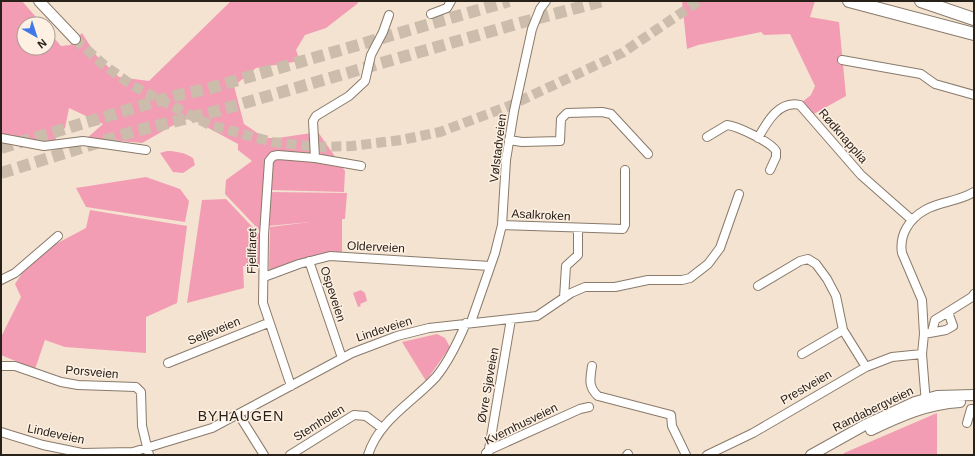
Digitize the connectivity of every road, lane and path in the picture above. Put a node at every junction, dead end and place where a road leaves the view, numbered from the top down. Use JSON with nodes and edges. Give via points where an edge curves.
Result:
{"nodes":[{"id":1,"x":39,"y":1,"type":"edge"},
{"id":2,"x":451,"y":1,"type":"edge"},
{"id":3,"x":545,"y":1,"type":"edge"},
{"id":4,"x":849,"y":1,"type":"edge"},
{"id":5,"x":920,"y":1,"type":"edge"},
{"id":6,"x":934,"y":5,"type":"junction"},
{"id":7,"x":974,"y":12,"type":"edge"},
{"id":8,"x":389,"y":14,"type":"dead end"},
{"id":9,"x":431,"y":14,"type":"dead end"},
{"id":10,"x":974,"y":19,"type":"edge"},
{"id":11,"x":952,"y":28,"type":"junction"},
{"id":12,"x":974,"y":34,"type":"edge"},
{"id":13,"x":75,"y":39,"type":"tunnel mouth"},
{"id":14,"x":974,"y":40,"type":"edge"},
{"id":15,"x":842,"y":60,"type":"dead end"},
{"id":16,"x":974,"y":95,"type":"edge"},
{"id":17,"x":708,"y":136,"type":"dead end"},
{"id":18,"x":1,"y":138,"type":"edge"},
{"id":19,"x":758,"y":138,"type":"junction"},
{"id":20,"x":509,"y":140,"type":"junction"},
{"id":21,"x":146,"y":150,"type":"dead end"},
{"id":22,"x":648,"y":154,"type":"dead end"},
{"id":23,"x":315,"y":158,"type":"junction"},
{"id":24,"x":361,"y":166,"type":"dead end"},
{"id":25,"x":624,"y":170,"type":"dead end"},
{"id":26,"x":770,"y":170,"type":"dead end"},
{"id":27,"x":974,"y":192,"type":"edge"},
{"id":28,"x":739,"y":194,"type":"dead end"},
{"id":29,"x":912,"y":220,"type":"junction"},
{"id":30,"x":502,"y":225,"type":"junction"},
{"id":31,"x":578,"y":229,"type":"junction"},
{"id":32,"x":58,"y":236,"type":"dead end"},
{"id":33,"x":309,"y":261,"type":"junction"},
{"id":34,"x":490,"y":266,"type":"junction"},
{"id":35,"x":264,"y":277,"type":"junction"},
{"id":36,"x":1,"y":280,"type":"edge"},
{"id":37,"x":758,"y":286,"type":"dead end"},
{"id":38,"x":974,"y":294,"type":"edge"},
{"id":39,"x":564,"y":298,"type":"junction"},
{"id":40,"x":948,"y":312,"type":"junction"},
{"id":41,"x":511,"y":319,"type":"junction"},
{"id":42,"x":268,"y":323,"type":"junction"},
{"id":43,"x":469,"y":323,"type":"junction"},
{"id":44,"x":843,"y":330,"type":"junction"},
{"id":45,"x":928,"y":333,"type":"junction"},
{"id":46,"x":802,"y":354,"type":"dead end"},
{"id":47,"x":922,"y":354,"type":"junction"},
{"id":48,"x":342,"y":358,"type":"junction"},
{"id":49,"x":168,"y":363,"type":"dead end"},
{"id":50,"x":1,"y":366,"type":"edge"},
{"id":51,"x":592,"y":366,"type":"dead end"},
{"id":52,"x":866,"y":367,"type":"junction"},
{"id":53,"x":291,"y":386,"type":"junction"},
{"id":54,"x":974,"y":395,"type":"edge"},
{"id":55,"x":974,"y":400,"type":"edge"},
{"id":56,"x":926,"y":402,"type":"junction"},
{"id":57,"x":589,"y":407,"type":"dead end"},
{"id":58,"x":974,"y":410,"type":"edge"},
{"id":59,"x":238,"y":415,"type":"junction"},
{"id":60,"x":967,"y":423,"type":"dead end"},
{"id":61,"x":382,"y":428,"type":"junction"},
{"id":62,"x":1,"y":432,"type":"edge"},
{"id":63,"x":60,"y":452,"type":"edge"},
{"id":64,"x":148,"y":452,"type":"edge"},
{"id":65,"x":487,"y":453,"type":"edge"},
{"id":66,"x":264,"y":455,"type":"edge"},
{"id":67,"x":290,"y":455,"type":"edge"},
{"id":68,"x":368,"y":455,"type":"edge"},
{"id":69,"x":686,"y":455,"type":"edge"},
{"id":70,"x":707,"y":455,"type":"edge"},
{"id":71,"x":811,"y":455,"type":"edge"},
{"id":72,"x":819,"y":455,"type":"edge"}],
"edges":[{"from":1,"to":13,"type":"main road"},
{"from":2,"to":9,"type":"street","via":[[447,8]]},
{"from":3,"to":20,"type":"street","name":"Vølstadveien","via":[[532,29]]},
{"from":4,"to":11,"type":"highway"},
{"from":5,"to":6,"type":"highway"},
{"from":6,"to":7,"type":"highway","via":[[950,5]]},
{"from":6,"to":10,"type":"highway"},
{"from":8,"to":23,"type":"street","via":[[371,54],[365,81],[349,96],[313,120]]},
{"from":11,"to":12,"type":"highway"},
{"from":11,"to":14,"type":"highway","via":[[960,36]]},
{"from":15,"to":16,"type":"street","via":[[921,74],[935,84]]},
{"from":17,"to":19,"type":"street","via":[[727,125]]},
{"from":18,"to":21,"type":"street","via":[[44,146],[83,141]]},
{"from":19,"to":26,"type":"street","via":[[776,152]]},
{"from":19,"to":29,"type":"street","name":"Rødknapplia","via":[[780,109],[792,104],[800,105],[861,174]]},
{"from":20,"to":22,"type":"street","via":[[560,141],[562,119],[567,113],[602,112],[614,116]]},
{"from":20,"to":30,"type":"street","name":"Vølstadveien"},
{"from":23,"to":24,"type":"street","name":"Fjellfaret"},
{"from":23,"to":35,"type":"street","name":"Fjellfaret","via":[[278,155],[269,161]]},
{"from":25,"to":31,"type":"street","name":"Asalkroken","via":[[624,228]]},
{"from":27,"to":29,"type":"street","via":[[963,199],[926,210]]},
{"from":28,"to":39,"type":"street","name":"Lindeveien","via":[[720,248],[708,264],[690,278],[648,280],[615,287],[585,287]]},
{"from":29,"to":45,"type":"street","via":[[903,234],[901,246],[922,300]]},
{"from":30,"to":31,"type":"street","name":"Asalkroken"},
{"from":30,"to":34,"type":"street","name":"Vølstadveien"},
{"from":31,"to":39,"type":"street","name":"Asalkroken","via":[[578,255],[566,266]]},
{"from":32,"to":36,"type":"street","via":[[15,273]]},
{"from":33,"to":34,"type":"street","name":"Olderveien","via":[[339,256]]},
{"from":33,"to":35,"type":"street","name":"Olderveien"},
{"from":33,"to":48,"type":"street","name":"Ospeveien"},
{"from":34,"to":43,"type":"street","name":"Vølstadveien"},
{"from":35,"to":42,"type":"street","name":"Fjellfaret","via":[[263,303]]},
{"from":37,"to":44,"type":"street","via":[[800,261],[808,259],[816,264],[836,296]]},
{"from":38,"to":40,"type":"street"},
{"from":39,"to":41,"type":"street","name":"Lindeveien","via":[[540,315]]},
{"from":40,"to":45,"type":"street","via":[[934,320]]},
{"from":40,"to":45,"type":"street","via":[[953,326]]},
{"from":41,"to":43,"type":"street","name":"Lindeveien"},
{"from":41,"to":65,"type":"street","name":"Øvre Sjøveien"},
{"from":42,"to":49,"type":"street","name":"Seljeveien"},
{"from":42,"to":53,"type":"street","name":"Fjellfaret"},
{"from":43,"to":48,"type":"street","name":"Lindeveien","via":[[429,328],[397,336]]},
{"from":43,"to":61,"type":"street","name":"Vølstadveien","via":[[436,376]]},
{"from":44,"to":46,"type":"street"},
{"from":44,"to":52,"type":"street"},
{"from":45,"to":47,"type":"street"},
{"from":47,"to":52,"type":"street","name":"Prestveien","via":[[892,356]]},
{"from":47,"to":56,"type":"street"},
{"from":48,"to":53,"type":"street","name":"Lindeveien"},
{"from":50,"to":64,"type":"street","name":"Porsveien","via":[[15,366],[61,382],[78,385],[136,387],[141,392],[142,426]]},
{"from":51,"to":69,"type":"street","via":[[589,384],[592,391],[598,396],[670,415],[672,426]]},
{"from":52,"to":70,"type":"street","name":"Prestveien","via":[[753,433]]},
{"from":53,"to":59,"type":"street","name":"Lindeveien"},
{"from":54,"to":56,"type":"main road","name":"Randabergveien"},
{"from":55,"to":56,"type":"main road","name":"Randabergveien"},
{"from":56,"to":71,"type":"main road","name":"Randabergveien","via":[[885,416]]},
{"from":56,"to":72,"type":"main road","name":"Randabergveien"},
{"from":57,"to":65,"type":"street","name":"Kvernhusveien"},
{"from":58,"to":60,"type":"street","via":[[971,409]]},
{"from":59,"to":64,"type":"street","name":"Lindeveien","via":[[200,433]]},
{"from":59,"to":66,"type":"street"},
{"from":61,"to":67,"type":"street","name":"Stemholen","via":[[366,416],[354,415]]},
{"from":61,"to":68,"type":"street","name":"Vølstadveien"},
{"from":62,"to":63,"type":"street","name":"Lindeveien"},
{"from":63,"to":64,"type":"street","name":"Lindeveien"}]}
